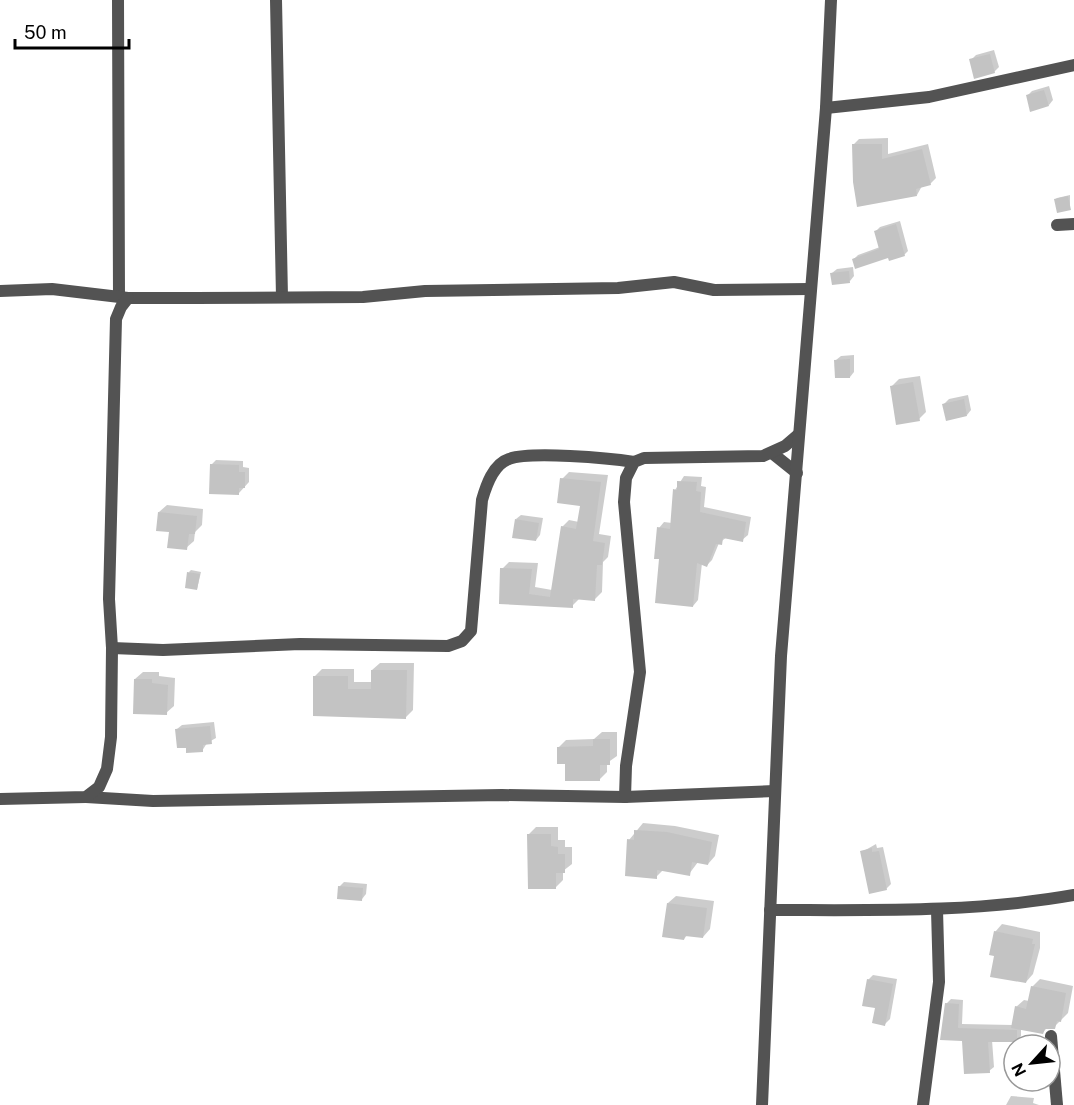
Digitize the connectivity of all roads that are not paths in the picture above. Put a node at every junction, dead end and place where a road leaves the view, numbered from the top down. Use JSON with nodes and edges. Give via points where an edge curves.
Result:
{"nodes":[{"id":1,"x":118,"y":0,"type":"edge"},
{"id":2,"x":276,"y":0,"type":"edge"},
{"id":3,"x":831,"y":0,"type":"edge"},
{"id":4,"x":1074,"y":65,"type":"edge"},
{"id":5,"x":826,"y":108,"type":"junction"},
{"id":6,"x":1074,"y":224,"type":"edge"},
{"id":7,"x":1057,"y":225,"type":"dead end"},
{"id":8,"x":810,"y":289,"type":"junction"},
{"id":9,"x":0,"y":291,"type":"edge"},
{"id":10,"x":123,"y":297,"type":"junction"},
{"id":11,"x":282,"y":297,"type":"junction"},
{"id":12,"x":799,"y":434,"type":"junction"},
{"id":13,"x":772,"y":453,"type":"junction"},
{"id":14,"x":634,"y":462,"type":"junction"},
{"id":15,"x":797,"y":473,"type":"junction"},
{"id":16,"x":112,"y":648,"type":"junction"},
{"id":17,"x":775,"y":791,"type":"junction"},
{"id":18,"x":86,"y":797,"type":"junction"},
{"id":19,"x":625,"y":797,"type":"junction"},
{"id":20,"x":0,"y":799,"type":"edge"},
{"id":21,"x":1074,"y":895,"type":"edge"},
{"id":22,"x":770,"y":910,"type":"junction"},
{"id":23,"x":937,"y":910,"type":"junction"},
{"id":24,"x":762,"y":1105,"type":"edge"},
{"id":25,"x":923,"y":1105,"type":"edge"}],
"edges":[{"from":1,"to":10,"type":"street"},
{"from":2,"to":11,"type":"street"},
{"from":3,"to":5,"type":"street"},
{"from":4,"to":5,"type":"street","via":[[929,97]]},
{"from":5,"to":8,"type":"street"},
{"from":6,"to":7,"type":"street"},
{"from":8,"to":11,"type":"street","via":[[714,290],[674,282],[618,288]]},
{"from":8,"to":12,"type":"street"},
{"from":9,"to":10,"type":"street","via":[[52,289]]},
{"from":10,"to":11,"type":"street"},
{"from":10,"to":16,"type":"street","via":[[116,319],[109,599]]},
{"from":12,"to":13,"type":"street"},
{"from":12,"to":15,"type":"street"},
{"from":13,"to":14,"type":"street","via":[[644,458]]},
{"from":13,"to":15,"type":"street"},
{"from":14,"to":16,"type":"street","via":[[576,456],[529,457],[508,459],[496,470],[482,500],[471,631],[462,641],[448,646]]},
{"from":14,"to":19,"type":"street","via":[[626,478],[624,502],[640,672]]},
{"from":15,"to":17,"type":"street","via":[[781,656]]},
{"from":16,"to":18,"type":"street","via":[[107,768],[99,787]]},
{"from":17,"to":19,"type":"street"},
{"from":17,"to":22,"type":"street"},
{"from":18,"to":19,"type":"street","via":[[153,801],[502,795]]},
{"from":18,"to":20,"type":"street"},
{"from":21,"to":23,"type":"street"},
{"from":22,"to":23,"type":"street"},
{"from":22,"to":24,"type":"street"},
{"from":23,"to":25,"type":"street","via":[[939,982]]}]}
